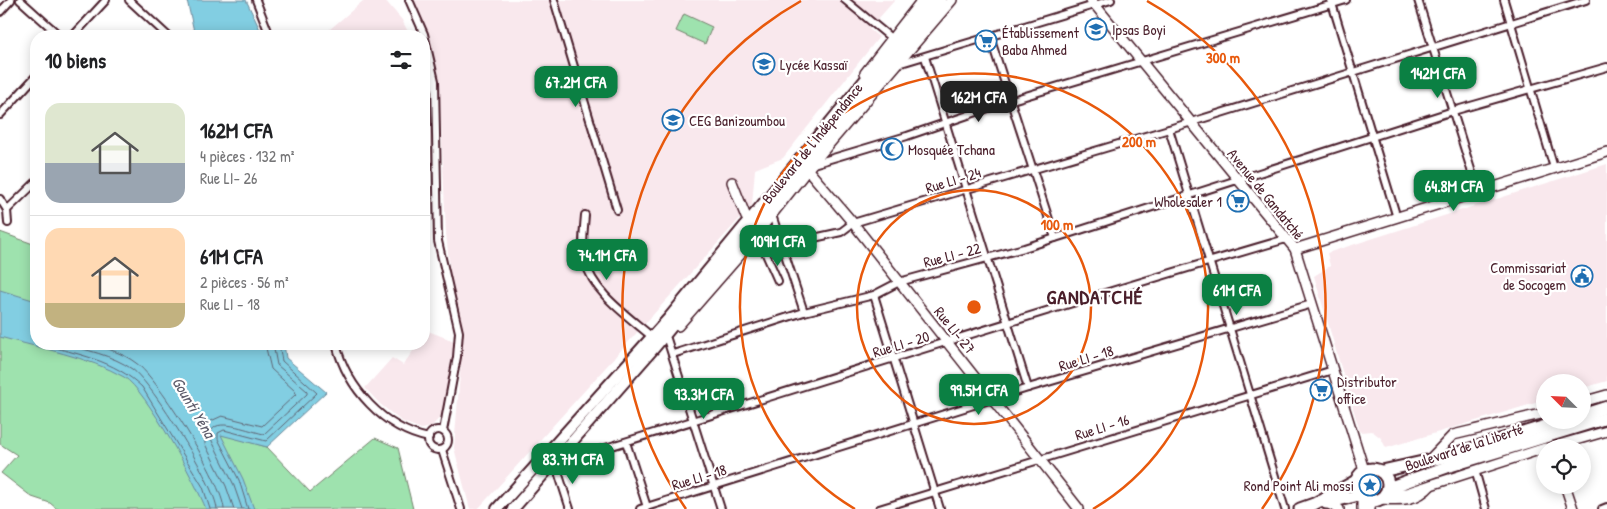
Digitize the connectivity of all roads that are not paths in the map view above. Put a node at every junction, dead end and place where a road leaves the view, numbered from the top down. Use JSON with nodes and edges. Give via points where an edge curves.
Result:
{"nodes":[{"id":1,"x":11,"y":0,"type":"edge"},
{"id":2,"x":20,"y":0,"type":"edge"},
{"id":3,"x":106,"y":0,"type":"edge"},
{"id":4,"x":129,"y":0,"type":"edge"},
{"id":5,"x":256,"y":0,"type":"edge"},
{"id":6,"x":409,"y":0,"type":"edge"},
{"id":7,"x":554,"y":0,"type":"edge"},
{"id":8,"x":844,"y":0,"type":"edge"},
{"id":9,"x":922,"y":0,"type":"edge"},
{"id":10,"x":931,"y":0,"type":"edge"},
{"id":11,"x":942,"y":0,"type":"edge"},
{"id":12,"x":952,"y":0,"type":"edge"},
{"id":13,"x":1111,"y":0,"type":"edge"},
{"id":14,"x":1346,"y":0,"type":"edge"},
{"id":15,"x":1418,"y":0,"type":"edge"},
{"id":16,"x":1504,"y":0,"type":"edge"},
{"id":17,"x":1586,"y":0,"type":"edge"},
{"id":18,"x":1332,"y":2,"type":"edge"},
{"id":19,"x":1093,"y":3,"type":"edge"},
{"id":20,"x":0,"y":12,"type":"edge"},
{"id":21,"x":1511,"y":23,"type":"junction"},
{"id":22,"x":53,"y":30,"type":"edge"},
{"id":23,"x":78,"y":30,"type":"edge"},
{"id":24,"x":162,"y":30,"type":"edge"},
{"id":25,"x":268,"y":30,"type":"edge"},
{"id":26,"x":422,"y":30,"type":"edge"},
{"id":27,"x":920,"y":37,"type":"junction"},
{"id":28,"x":990,"y":37,"type":"junction"},
{"id":29,"x":891,"y":38,"type":"junction"},
{"id":30,"x":1432,"y":46,"type":"junction"},
{"id":31,"x":925,"y":57,"type":"junction"},
{"id":32,"x":430,"y":60,"type":"edge"},
{"id":33,"x":1140,"y":63,"type":"junction"},
{"id":34,"x":896,"y":65,"type":"junction"},
{"id":35,"x":1607,"y":67,"type":"edge"},
{"id":36,"x":1352,"y":71,"type":"junction"},
{"id":37,"x":880,"y":75,"type":"junction"},
{"id":38,"x":30,"y":82,"type":"edge"},
{"id":39,"x":853,"y":89,"type":"junction"},
{"id":40,"x":1531,"y":90,"type":"junction"},
{"id":41,"x":1012,"y":100,"type":"junction"},
{"id":42,"x":1452,"y":111,"type":"junction"},
{"id":43,"x":0,"y":115,"type":"edge"},
{"id":44,"x":1190,"y":121,"type":"junction"},
{"id":45,"x":947,"y":122,"type":"junction"},
{"id":46,"x":1169,"y":129,"type":"junction"},
{"id":47,"x":1373,"y":137,"type":"junction"},
{"id":48,"x":822,"y":139,"type":"junction"},
{"id":49,"x":1607,"y":152,"type":"edge"},
{"id":50,"x":810,"y":167,"type":"junction"},
{"id":51,"x":1554,"y":168,"type":"junction"},
{"id":52,"x":1032,"y":169,"type":"junction"},
{"id":53,"x":1238,"y":180,"type":"junction"},
{"id":54,"x":732,"y":182,"type":"dead end"},
{"id":55,"x":30,"y":189,"type":"edge"},
{"id":56,"x":966,"y":189,"type":"junction"},
{"id":57,"x":1478,"y":192,"type":"junction"},
{"id":58,"x":27,"y":193,"type":"junction"},
{"id":59,"x":30,"y":194,"type":"edge"},
{"id":60,"x":1189,"y":195,"type":"junction"},
{"id":61,"x":0,"y":199,"type":"edge"},
{"id":62,"x":7,"y":210,"type":"junction"},
{"id":63,"x":617,"y":210,"type":"dead end"},
{"id":64,"x":585,"y":215,"type":"dead end"},
{"id":65,"x":772,"y":215,"type":"junction"},
{"id":66,"x":746,"y":217,"type":"junction"},
{"id":67,"x":1397,"y":218,"type":"junction"},
{"id":68,"x":8,"y":223,"type":"dead end"},
{"id":69,"x":853,"y":223,"type":"junction"},
{"id":70,"x":756,"y":234,"type":"junction"},
{"id":71,"x":1055,"y":238,"type":"junction"},
{"id":72,"x":1286,"y":239,"type":"junction"},
{"id":73,"x":782,"y":245,"type":"junction"},
{"id":74,"x":1294,"y":249,"type":"junction"},
{"id":75,"x":988,"y":258,"type":"junction"},
{"id":76,"x":1209,"y":261,"type":"junction"},
{"id":77,"x":778,"y":280,"type":"dead end"},
{"id":78,"x":899,"y":282,"type":"junction"},
{"id":79,"x":874,"y":294,"type":"junction"},
{"id":80,"x":1312,"y":304,"type":"junction"},
{"id":81,"x":804,"y":312,"type":"junction"},
{"id":82,"x":1008,"y":322,"type":"junction"},
{"id":83,"x":1230,"y":329,"type":"junction"},
{"id":84,"x":667,"y":339,"type":"junction"},
{"id":85,"x":651,"y":342,"type":"junction"},
{"id":86,"x":947,"y":343,"type":"junction"},
{"id":87,"x":338,"y":350,"type":"edge"},
{"id":88,"x":673,"y":354,"type":"junction"},
{"id":89,"x":895,"y":358,"type":"junction"},
{"id":90,"x":1333,"y":370,"type":"junction"},
{"id":91,"x":1028,"y":388,"type":"junction"},
{"id":92,"x":1250,"y":395,"type":"junction"},
{"id":93,"x":1607,"y":395,"type":"edge"},
{"id":94,"x":1591,"y":399,"type":"edge"},
{"id":95,"x":994,"y":400,"type":"junction"},
{"id":96,"x":1607,"y":407,"type":"edge"},
{"id":97,"x":1591,"y":411,"type":"edge"},
{"id":98,"x":1536,"y":415,"type":"edge"},
{"id":99,"x":1607,"y":418,"type":"edge"},
{"id":100,"x":693,"y":420,"type":"junction"},
{"id":101,"x":914,"y":425,"type":"junction"},
{"id":102,"x":1536,"y":429,"type":"edge"},
{"id":103,"x":443,"y":431,"type":"junction"},
{"id":104,"x":1607,"y":431,"type":"edge"},
{"id":105,"x":429,"y":438,"type":"junction"},
{"id":106,"x":1580,"y":439,"type":"edge"},
{"id":107,"x":626,"y":442,"type":"junction"},
{"id":108,"x":442,"y":450,"type":"junction"},
{"id":109,"x":1536,"y":452,"type":"edge"},
{"id":110,"x":1041,"y":459,"type":"junction"},
{"id":111,"x":558,"y":460,"type":"junction"},
{"id":112,"x":1428,"y":461,"type":"junction"},
{"id":113,"x":1364,"y":470,"type":"junction"},
{"id":114,"x":1476,"y":470,"type":"junction"},
{"id":115,"x":1382,"y":471,"type":"junction"},
{"id":116,"x":1356,"y":481,"type":"junction"},
{"id":117,"x":713,"y":485,"type":"junction"},
{"id":118,"x":935,"y":491,"type":"junction"},
{"id":119,"x":1568,"y":494,"type":"edge"},
{"id":120,"x":1372,"y":499,"type":"edge"},
{"id":121,"x":1326,"y":503,"type":"junction"},
{"id":122,"x":1314,"y":504,"type":"junction"},
{"id":123,"x":1607,"y":507,"type":"edge"},
{"id":124,"x":643,"y":508,"type":"edge"},
{"id":125,"x":461,"y":509,"type":"edge"},
{"id":126,"x":497,"y":509,"type":"edge"},
{"id":127,"x":512,"y":509,"type":"edge"},
{"id":128,"x":570,"y":509,"type":"edge"},
{"id":129,"x":721,"y":509,"type":"edge"},
{"id":130,"x":879,"y":509,"type":"edge"},
{"id":131,"x":940,"y":509,"type":"edge"},
{"id":132,"x":1080,"y":509,"type":"edge"},
{"id":133,"x":1285,"y":509,"type":"edge"},
{"id":134,"x":1300,"y":509,"type":"edge"},
{"id":135,"x":1339,"y":509,"type":"edge"},
{"id":136,"x":1486,"y":509,"type":"edge"},
{"id":137,"x":1573,"y":509,"type":"edge"},
{"id":138,"x":1602,"y":509,"type":"edge"}],
"edges":[{"from":1,"to":20,"type":"street"},
{"from":2,"to":22,"type":"street"},
{"from":3,"to":23,"type":"street"},
{"from":4,"to":24,"type":"street"},
{"from":5,"to":25,"type":"street"},
{"from":6,"to":26,"type":"street"},
{"from":7,"to":63,"type":"street"},
{"from":8,"to":29,"type":"street"},
{"from":9,"to":29,"type":"street","name":"Boulevard de l'Indépendance"},
{"from":10,"to":48,"type":"main road"},
{"from":11,"to":37,"type":"main road"},
{"from":12,"to":27,"type":"street","name":"Boulevard de l'Indépendance"},
{"from":13,"to":19,"type":"street"},
{"from":14,"to":18,"type":"street"},
{"from":15,"to":30,"type":"street"},
{"from":16,"to":21,"type":"street"},
{"from":17,"to":21,"type":"street","name":"Rue LI - 24"},
{"from":18,"to":33,"type":"street"},
{"from":18,"to":36,"type":"street"},
{"from":19,"to":28,"type":"street"},
{"from":19,"to":33,"type":"street","name":"Avenue de Gandatché"},
{"from":21,"to":30,"type":"street","name":"Rue LI - 24"},
{"from":21,"to":40,"type":"street"},
{"from":27,"to":34,"type":"street","name":"Boulevard de l'Indépendance"},
{"from":27,"to":37,"type":"main road"},
{"from":28,"to":31,"type":"street"},
{"from":28,"to":41,"type":"street"},
{"from":29,"to":39,"type":"street","name":"Boulevard de l'Indépendance"},
{"from":30,"to":36,"type":"street","name":"Rue LI - 24"},
{"from":30,"to":42,"type":"street"},
{"from":31,"to":34,"type":"street"},
{"from":31,"to":45,"type":"street"},
{"from":32,"to":103,"type":"street","via":[[435,81],[438,241],[459,332]]},
{"from":33,"to":41,"type":"street"},
{"from":33,"to":44,"type":"street","name":"Avenue de Gandatché"},
{"from":34,"to":50,"type":"street","name":"Boulevard de l'Indépendance"},
{"from":35,"to":40,"type":"street","name":"Rue LI - 22"},
{"from":36,"to":44,"type":"street","name":"Rue LI - 24"},
{"from":36,"to":47,"type":"street"},
{"from":37,"to":48,"type":"main road"},
{"from":38,"to":43,"type":"street"},
{"from":39,"to":48,"type":"main road"},
{"from":39,"to":66,"type":"street","name":"Boulevard de l'Indépendance"},
{"from":40,"to":42,"type":"street","name":"Rue LI - 22"},
{"from":40,"to":51,"type":"street"},
{"from":41,"to":45,"type":"street"},
{"from":41,"to":52,"type":"street"},
{"from":42,"to":47,"type":"street","name":"Rue LI - 22"},
{"from":42,"to":57,"type":"street"},
{"from":44,"to":46,"type":"street","name":"Rue LI - 24"},
{"from":44,"to":53,"type":"street","name":"Avenue de Gandatché"},
{"from":45,"to":50,"type":"street"},
{"from":45,"to":56,"type":"street"},
{"from":46,"to":52,"type":"street","name":"Rue LI - 24"},
{"from":46,"to":60,"type":"street"},
{"from":47,"to":53,"type":"street","name":"Rue LI - 22"},
{"from":47,"to":67,"type":"street"},
{"from":48,"to":85,"type":"main road","name":"Boulevard de l'Indépendance"},
{"from":49,"to":51,"type":"street"},
{"from":50,"to":65,"type":"street","name":"Boulevard de l'Indépendance"},
{"from":50,"to":69,"type":"street","name":"Rue LI- 27"},
{"from":51,"to":57,"type":"street"},
{"from":52,"to":56,"type":"street","name":"Rue LI - 24"},
{"from":52,"to":71,"type":"street"},
{"from":53,"to":60,"type":"street","name":"Rue LI - 22"},
{"from":53,"to":72,"type":"street","name":"Avenue de Gandatché"},
{"from":54,"to":66,"type":"street"},
{"from":55,"to":58,"type":"street"},
{"from":56,"to":69,"type":"street","name":"Rue LI - 24"},
{"from":56,"to":75,"type":"street"},
{"from":57,"to":67,"type":"street"},
{"from":58,"to":59,"type":"street"},
{"from":58,"to":62,"type":"street"},
{"from":60,"to":71,"type":"street","name":"Rue LI - 22"},
{"from":60,"to":76,"type":"street"},
{"from":61,"to":62,"type":"street"},
{"from":62,"to":68,"type":"street"},
{"from":64,"to":85,"type":"street","via":[[584,255],[594,283]]},
{"from":65,"to":70,"type":"street","name":"Boulevard de l'Indépendance"},
{"from":65,"to":73,"type":"street"},
{"from":66,"to":85,"type":"street","name":"Boulevard de l'Indépendance"},
{"from":67,"to":74,"type":"street"},
{"from":69,"to":73,"type":"street","name":"Rue LI - 24","via":[[842,232]]},
{"from":69,"to":78,"type":"street","name":"Rue LI- 27"},
{"from":70,"to":77,"type":"street"},
{"from":70,"to":84,"type":"street","name":"Boulevard de l'Indépendance"},
{"from":71,"to":75,"type":"street","name":"Rue LI - 22"},
{"from":72,"to":74,"type":"street","name":"Avenue de Gandatché"},
{"from":72,"to":76,"type":"street","name":"Rue LI - 20"},
{"from":73,"to":81,"type":"street"},
{"from":74,"to":80,"type":"street","name":"Avenue de Gandatché"},
{"from":75,"to":78,"type":"street","name":"Rue LI - 22"},
{"from":75,"to":82,"type":"street"},
{"from":76,"to":82,"type":"street","name":"Rue LI - 20"},
{"from":76,"to":83,"type":"street"},
{"from":78,"to":79,"type":"street","name":"Rue LI - 22"},
{"from":78,"to":86,"type":"street","name":"Rue LI- 27"},
{"from":79,"to":81,"type":"street","name":"Rue LI - 22"},
{"from":79,"to":89,"type":"street"},
{"from":80,"to":83,"type":"street","name":"Rue LI - 18"},
{"from":80,"to":90,"type":"street","name":"Avenue de Gandatché"},
{"from":81,"to":88,"type":"street","name":"Rue LI - 22"},
{"from":82,"to":86,"type":"street","name":"Rue LI - 20"},
{"from":82,"to":91,"type":"street"},
{"from":83,"to":91,"type":"street","name":"Rue LI - 18"},
{"from":83,"to":92,"type":"street"},
{"from":84,"to":85,"type":"street","name":"Boulevard de l'Indépendance"},
{"from":84,"to":88,"type":"street"},
{"from":85,"to":111,"type":"main road","name":"Boulevard de l'Indépendance"},
{"from":85,"to":126,"type":"main road","name":"Boulevard de l'Indépendance"},
{"from":86,"to":89,"type":"street","name":"Rue LI - 20"},
{"from":86,"to":95,"type":"street","name":"Rue LI- 27"},
{"from":87,"to":105,"type":"street","via":[[347,372],[376,411],[404,429]]},
{"from":88,"to":100,"type":"street"},
{"from":89,"to":100,"type":"street","name":"Rue LI - 20"},
{"from":89,"to":101,"type":"street"},
{"from":90,"to":92,"type":"street","name":"Rue LI - 16"},
{"from":90,"to":113,"type":"street","name":"Avenue de Gandatché"},
{"from":91,"to":95,"type":"street","name":"Rue LI - 18"},
{"from":92,"to":110,"type":"street","name":"Rue LI - 16"},
{"from":92,"to":133,"type":"street"},
{"from":93,"to":94,"type":"street"},
{"from":95,"to":101,"type":"street","name":"Rue LI - 18"},
{"from":95,"to":110,"type":"street","name":"Rue LI- 27"},
{"from":96,"to":97,"type":"highway"},
{"from":98,"to":112,"type":"street","name":"Boulevard de la Liberté","via":[[1453,435]]},
{"from":99,"to":120,"type":"highway","name":"Boulevard de la Liberté","via":[[1447,467]]},
{"from":100,"to":107,"type":"street","name":"Rue LI - 20"},
{"from":100,"to":117,"type":"street"},
{"from":101,"to":117,"type":"street","name":"Rue LI - 18"},
{"from":101,"to":118,"type":"street"},
{"from":102,"to":112,"type":"highway","name":"Boulevard de la Liberté"},
{"from":103,"to":105,"type":"street","via":[[434,431]]},
{"from":103,"to":108,"type":"street","via":[[449,439]]},
{"from":104,"to":106,"type":"street","name":"Boulevard de la Liberté"},
{"from":105,"to":108,"type":"street","via":[[430,447]]},
{"from":107,"to":111,"type":"street","name":"Rue LI - 20"},
{"from":107,"to":124,"type":"street"},
{"from":108,"to":125,"type":"street"},
{"from":109,"to":114,"type":"street","name":"Boulevard de la Liberté"},
{"from":110,"to":118,"type":"street","name":"Rue LI - 16"},
{"from":110,"to":132,"type":"street","name":"Rue LI- 27"},
{"from":111,"to":127,"type":"main road","name":"Boulevard de l'Indépendance"},
{"from":111,"to":128,"type":"street","via":[[559,475]]},
{"from":112,"to":115,"type":"highway","name":"Boulevard de la Liberté"},
{"from":113,"to":115,"type":"highway","name":"Boulevard de la Liberté"},
{"from":113,"to":116,"type":"highway"},
{"from":114,"to":120,"type":"street","name":"Boulevard de la Liberté","via":[[1432,483],[1425,492],[1413,498]]},
{"from":114,"to":136,"type":"street"},
{"from":115,"to":120,"type":"highway","via":[[1388,478]]},
{"from":116,"to":120,"type":"highway"},
{"from":116,"to":122,"type":"highway","name":"Boulevard de la Liberté"},
{"from":117,"to":124,"type":"street","name":"Rue LI - 18"},
{"from":117,"to":129,"type":"street"},
{"from":118,"to":130,"type":"street","name":"Rue LI - 16"},
{"from":118,"to":131,"type":"street"},
{"from":119,"to":137,"type":"street"},
{"from":120,"to":121,"type":"highway","name":"Boulevard de la Liberté"},
{"from":121,"to":122,"type":"highway","name":"Boulevard de la Liberté"},
{"from":121,"to":135,"type":"street"},
{"from":122,"to":134,"type":"highway","name":"Boulevard de la Liberté"},
{"from":123,"to":138,"type":"street"}]}
